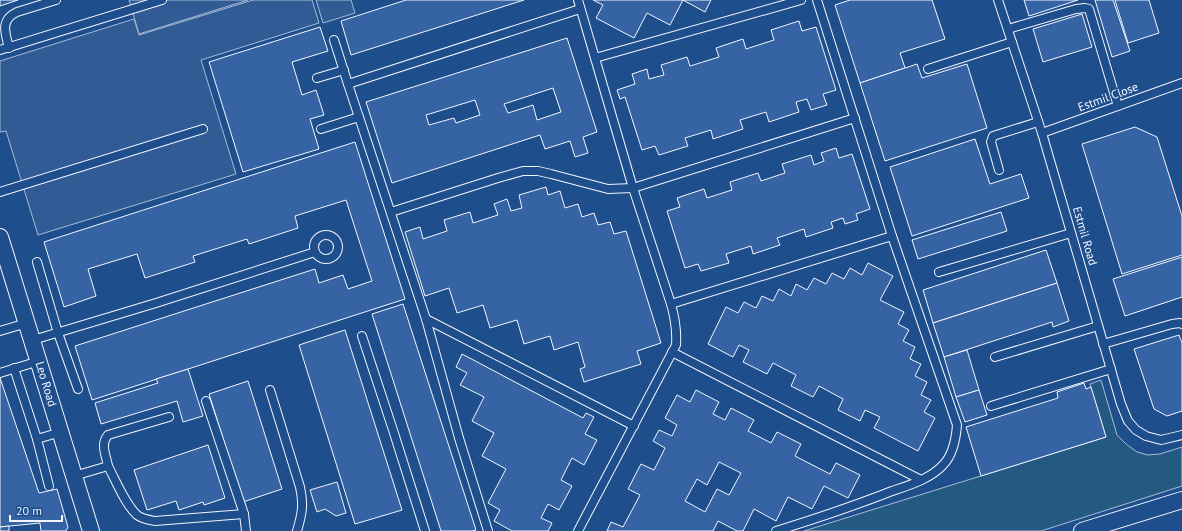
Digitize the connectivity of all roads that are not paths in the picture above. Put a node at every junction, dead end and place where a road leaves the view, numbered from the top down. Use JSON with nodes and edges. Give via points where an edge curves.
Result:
{"nodes":[{"id":1,"x":56,"y":0,"type":"edge"},
{"id":2,"x":162,"y":0,"type":"edge"},
{"id":3,"x":578,"y":0,"type":"edge"},
{"id":4,"x":801,"y":0,"type":"edge"},
{"id":5,"x":818,"y":0,"type":"edge"},
{"id":6,"x":998,"y":0,"type":"edge"},
{"id":7,"x":580,"y":9,"type":"junction"},
{"id":8,"x":1008,"y":29,"type":"junction"},
{"id":9,"x":334,"y":40,"type":"dead end"},
{"id":10,"x":1012,"y":42,"type":"junction"},
{"id":11,"x":9,"y":48,"type":"junction"},
{"id":12,"x":0,"y":50,"type":"edge"},
{"id":13,"x":595,"y":58,"type":"junction"},
{"id":14,"x":928,"y":69,"type":"dead end"},
{"id":15,"x":344,"y":70,"type":"junction"},
{"id":16,"x":317,"y":78,"type":"dead end"},
{"id":17,"x":1182,"y":83,"type":"edge"},
{"id":18,"x":348,"y":84,"type":"junction"},
{"id":19,"x":1118,"y":106,"type":"junction"},
{"id":20,"x":359,"y":117,"type":"junction"},
{"id":21,"x":855,"y":118,"type":"junction"},
{"id":22,"x":1038,"y":122,"type":"junction"},
{"id":23,"x":203,"y":129,"type":"dead end"},
{"id":24,"x":321,"y":129,"type":"dead end"},
{"id":25,"x":1042,"y":133,"type":"junction"},
{"id":26,"x":999,"y":170,"type":"dead end"},
{"id":27,"x":633,"y":188,"type":"junction"},
{"id":28,"x":0,"y":192,"type":"edge"},
{"id":29,"x":391,"y":212,"type":"junction"},
{"id":30,"x":1071,"y":233,"type":"junction"},
{"id":31,"x":892,"y":236,"type":"junction"},
{"id":32,"x":0,"y":237,"type":"edge"},
{"id":33,"x":315,"y":252,"type":"dead end"},
{"id":34,"x":37,"y":262,"type":"dead end"},
{"id":35,"x":939,"y":272,"type":"dead end"},
{"id":36,"x":671,"y":304,"type":"junction"},
{"id":37,"x":426,"y":319,"type":"junction"},
{"id":38,"x":0,"y":322,"type":"edge"},
{"id":39,"x":27,"y":323,"type":"junction"},
{"id":40,"x":1182,"y":324,"type":"edge"},
{"id":41,"x":1098,"y":326,"type":"junction"},
{"id":42,"x":1,"y":331,"type":"edge"},
{"id":43,"x":58,"y":332,"type":"junction"},
{"id":44,"x":362,"y":336,"type":"dead end"},
{"id":45,"x":33,"y":340,"type":"junction"},
{"id":46,"x":1103,"y":344,"type":"junction"},
{"id":47,"x":672,"y":352,"type":"junction"},
{"id":48,"x":995,"y":357,"type":"dead end"},
{"id":49,"x":39,"y":361,"type":"junction"},
{"id":50,"x":14,"y":368,"type":"junction"},
{"id":51,"x":1111,"y":369,"type":"junction"},
{"id":52,"x":0,"y":373,"type":"edge"},
{"id":53,"x":78,"y":388,"type":"dead end"},
{"id":54,"x":270,"y":390,"type":"dead end"},
{"id":55,"x":206,"y":401,"type":"dead end"},
{"id":56,"x":991,"y":406,"type":"dead end"},
{"id":57,"x":168,"y":417,"type":"dead end"},
{"id":58,"x":634,"y":426,"type":"junction"},
{"id":59,"x":61,"y":432,"type":"junction"},
{"id":60,"x":1182,"y":435,"type":"edge"},
{"id":61,"x":36,"y":439,"type":"junction"},
{"id":62,"x":108,"y":466,"type":"junction"},
{"id":63,"x":74,"y":476,"type":"junction"},
{"id":64,"x":922,"y":480,"type":"junction"},
{"id":65,"x":49,"y":486,"type":"dead end"},
{"id":66,"x":1182,"y":500,"type":"edge"},
{"id":67,"x":244,"y":514,"type":"junction"},
{"id":68,"x":91,"y":531,"type":"edge"},
{"id":69,"x":246,"y":531,"type":"edge"},
{"id":70,"x":297,"y":531,"type":"edge"},
{"id":71,"x":425,"y":531,"type":"edge"},
{"id":72,"x":488,"y":531,"type":"edge"},
{"id":73,"x":578,"y":531,"type":"edge"},
{"id":74,"x":776,"y":531,"type":"edge"},
{"id":75,"x":1082,"y":531,"type":"edge"}],
"edges":[{"from":1,"to":11,"type":"lane","via":[[11,14],[6,19],[3,26]]},
{"from":2,"to":11,"type":"lane"},
{"from":3,"to":7,"type":"lane"},
{"from":4,"to":13,"type":"lane"},
{"from":5,"to":21,"type":"lane"},
{"from":6,"to":8,"type":"lane","name":"Estmil Road"},
{"from":7,"to":13,"type":"lane"},
{"from":7,"to":18,"type":"lane"},
{"from":8,"to":10,"type":"lane","name":"Estmil Road"},
{"from":8,"to":19,"type":"lane","via":[[1076,9],[1088,9]]},
{"from":9,"to":15,"type":"lane"},
{"from":10,"to":14,"type":"lane"},
{"from":10,"to":22,"type":"lane","name":"Estmil Road"},
{"from":11,"to":12,"type":"lane"},
{"from":13,"to":27,"type":"lane"},
{"from":15,"to":16,"type":"lane"},
{"from":15,"to":18,"type":"lane"},
{"from":17,"to":19,"type":"lane","name":"Estmil Close"},
{"from":18,"to":20,"type":"lane"},
{"from":19,"to":25,"type":"lane","name":"Estmil Close"},
{"from":20,"to":24,"type":"lane"},
{"from":20,"to":29,"type":"lane"},
{"from":21,"to":27,"type":"lane"},
{"from":21,"to":31,"type":"lane"},
{"from":22,"to":25,"type":"lane","name":"Estmil Road"},
{"from":22,"to":26,"type":"lane","via":[[993,136],[991,142]]},
{"from":23,"to":28,"type":"lane"},
{"from":25,"to":30,"type":"lane","name":"Estmil Road"},
{"from":27,"to":29,"type":"lane","via":[[608,189],[538,171],[523,171]]},
{"from":27,"to":36,"type":"lane"},
{"from":29,"to":37,"type":"lane"},
{"from":30,"to":35,"type":"lane"},
{"from":30,"to":41,"type":"lane","name":"Estmil Road"},
{"from":31,"to":36,"type":"lane"},
{"from":31,"to":64,"type":"lane","via":[[957,425],[952,450],[944,464]]},
{"from":32,"to":39,"type":"street","name":"Leo Road"},
{"from":33,"to":43,"type":"lane"},
{"from":34,"to":43,"type":"lane"},
{"from":36,"to":47,"type":"lane","via":[[677,335]]},
{"from":37,"to":58,"type":"lane"},
{"from":37,"to":72,"type":"lane","via":[[458,438]]},
{"from":38,"to":42,"type":"lane"},
{"from":39,"to":42,"type":"lane"},
{"from":39,"to":45,"type":"street","name":"Leo Road"},
{"from":40,"to":46,"type":"lane","via":[[1172,324]]},
{"from":41,"to":46,"type":"lane","name":"Estmil Road"},
{"from":41,"to":48,"type":"lane"},
{"from":43,"to":45,"type":"lane"},
{"from":43,"to":53,"type":"lane"},
{"from":44,"to":71,"type":"lane"},
{"from":45,"to":49,"type":"street","name":"Leo Road"},
{"from":46,"to":51,"type":"lane","name":"Estmil Road"},
{"from":47,"to":58,"type":"lane"},
{"from":47,"to":64,"type":"lane"},
{"from":49,"to":50,"type":"lane"},
{"from":49,"to":59,"type":"street","name":"Leo Road"},
{"from":50,"to":52,"type":"lane"},
{"from":50,"to":61,"type":"lane"},
{"from":51,"to":56,"type":"lane"},
{"from":51,"to":60,"type":"lane","name":"Estmil Road","via":[[1121,404],[1128,421],[1136,430],[1161,440]]},
{"from":54,"to":70,"type":"lane","via":[[303,500]]},
{"from":55,"to":67,"type":"lane"},
{"from":57,"to":62,"type":"lane","via":[[108,435],[104,446]]},
{"from":58,"to":73,"type":"lane"},
{"from":59,"to":61,"type":"lane"},
{"from":59,"to":63,"type":"street","name":"Leo Road"},
{"from":61,"to":65,"type":"lane"},
{"from":62,"to":63,"type":"lane"},
{"from":62,"to":67,"type":"lane","via":[[127,502],[144,519],[155,522]]},
{"from":63,"to":68,"type":"street","name":"Leo Road"},
{"from":64,"to":74,"type":"lane","via":[[852,507]]},
{"from":66,"to":75,"type":"street"},
{"from":67,"to":69,"type":"lane"}]}
